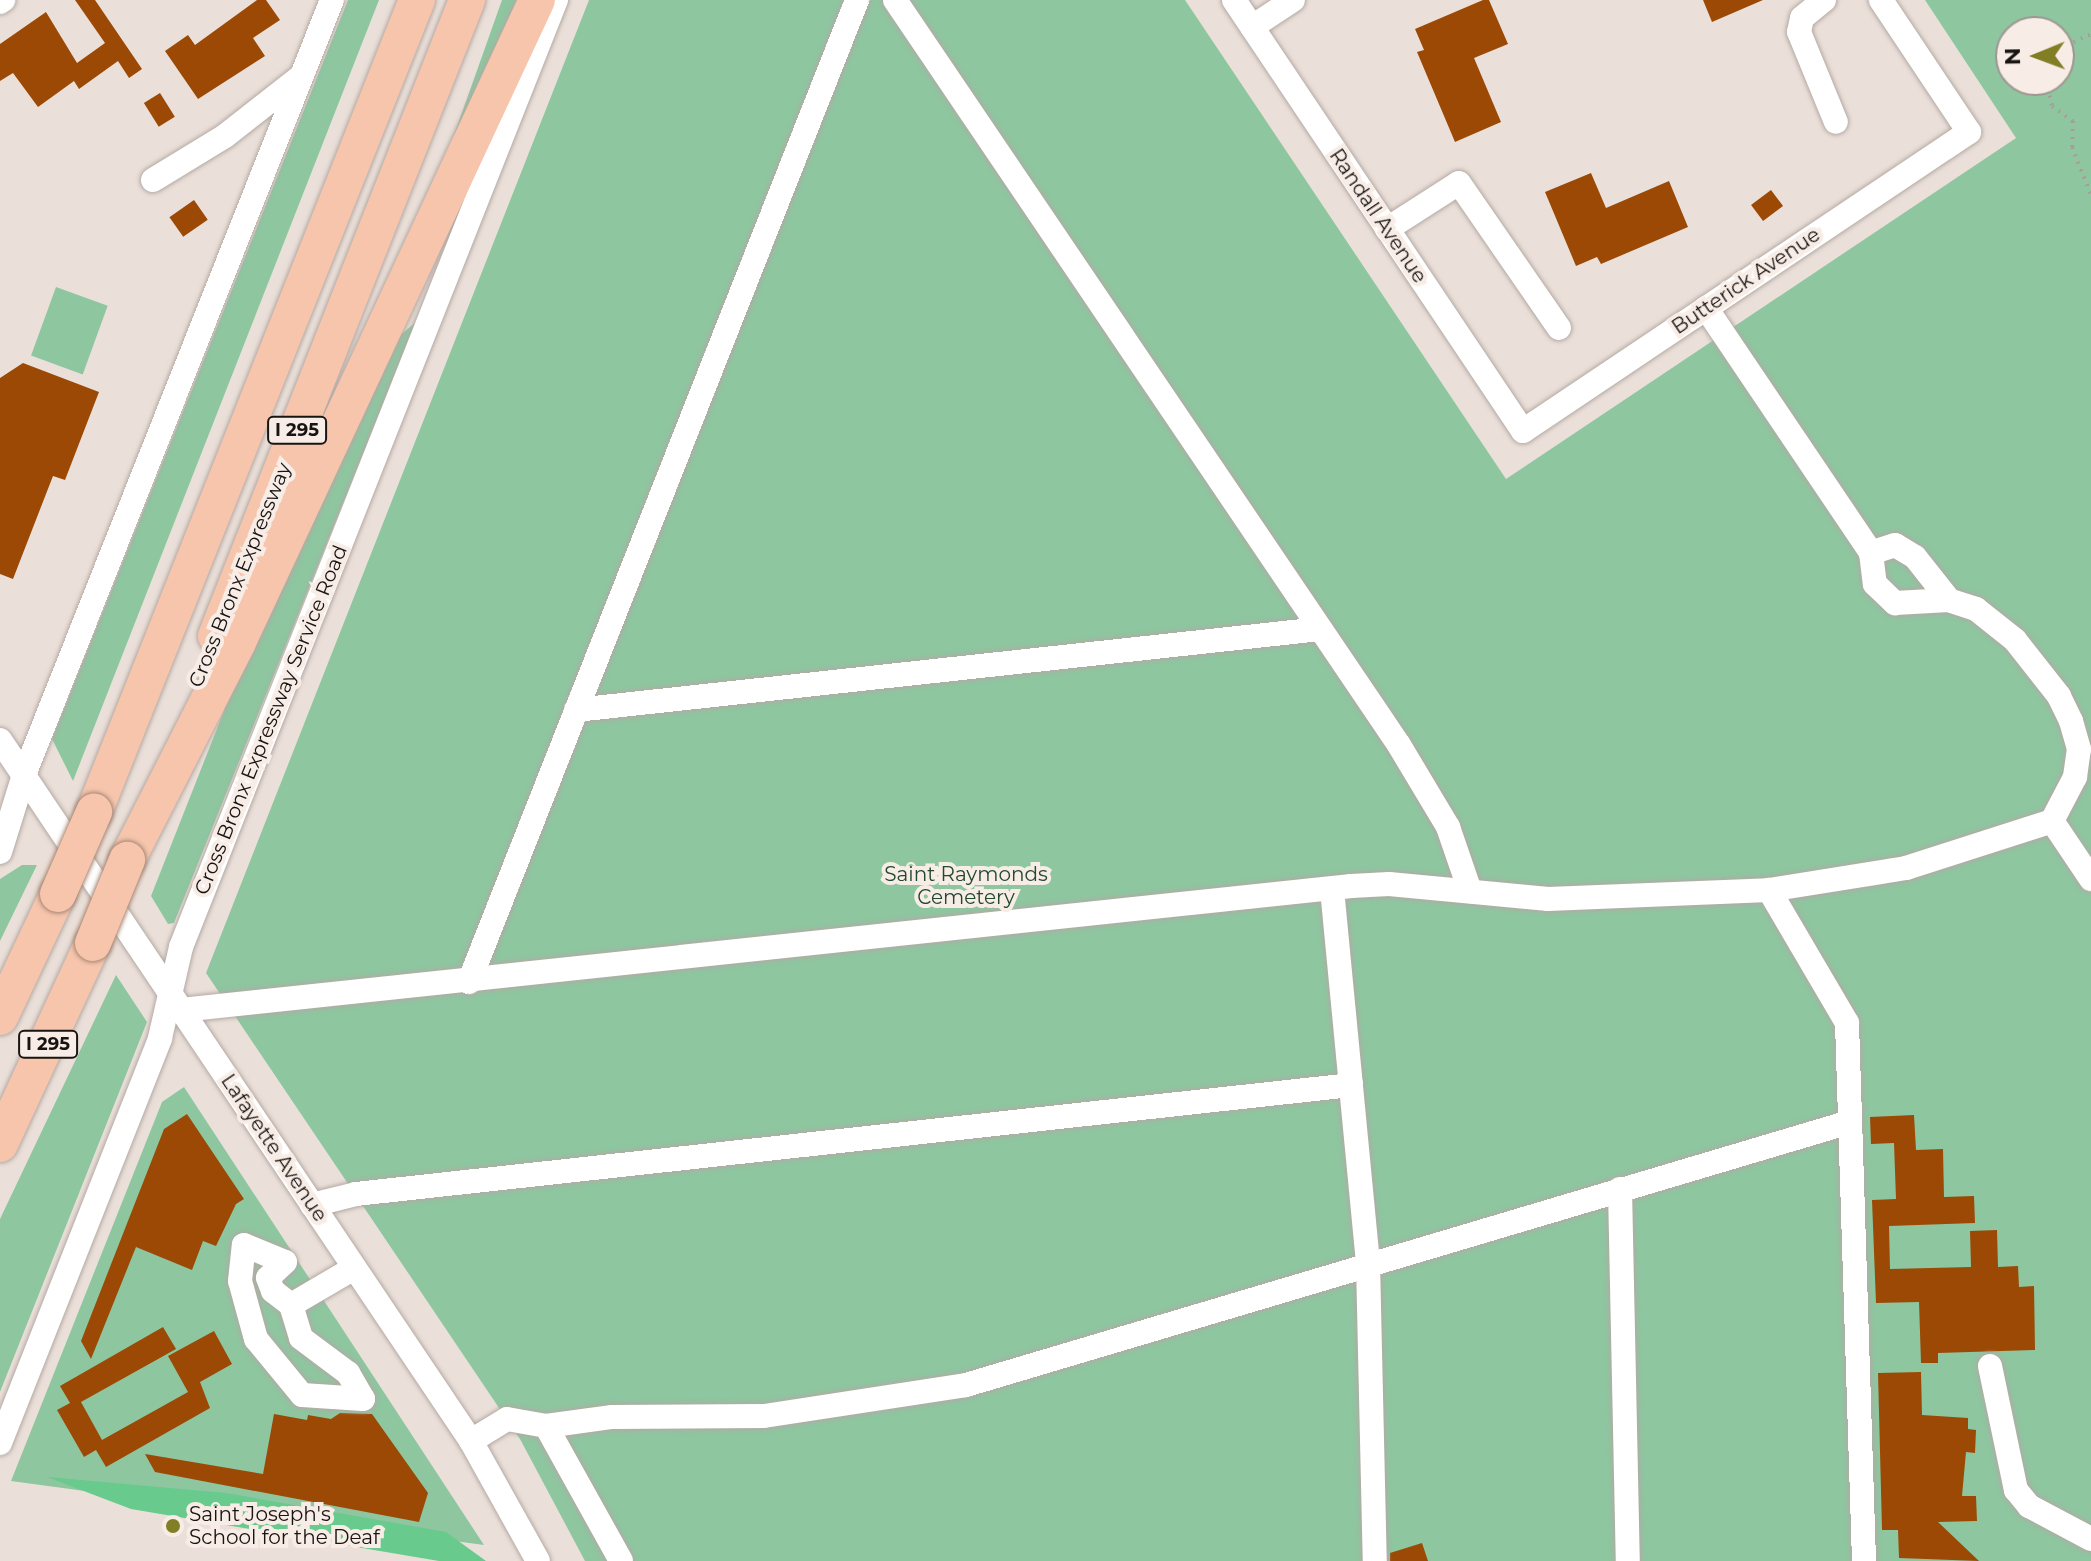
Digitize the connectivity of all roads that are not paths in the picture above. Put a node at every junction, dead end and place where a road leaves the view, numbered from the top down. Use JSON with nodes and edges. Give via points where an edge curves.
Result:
{"nodes":[{"id":1,"x":332,"y":0,"type":"edge"},
{"id":2,"x":406,"y":0,"type":"edge"},
{"id":3,"x":417,"y":0,"type":"edge"},
{"id":4,"x":467,"y":0,"type":"edge"},
{"id":5,"x":537,"y":0,"type":"edge"},
{"id":6,"x":556,"y":0,"type":"edge"},
{"id":7,"x":857,"y":0,"type":"edge"},
{"id":8,"x":895,"y":0,"type":"edge"},
{"id":9,"x":1234,"y":0,"type":"edge"},
{"id":10,"x":1293,"y":0,"type":"edge"},
{"id":11,"x":1824,"y":0,"type":"edge"},
{"id":12,"x":1881,"y":0,"type":"edge"},
{"id":13,"x":1252,"y":27,"type":"junction"},
{"id":14,"x":301,"y":76,"type":"junction"},
{"id":15,"x":1836,"y":122,"type":"dead end"},
{"id":16,"x":366,"y":123,"type":"junction"},
{"id":17,"x":153,"y":180,"type":"dead end"},
{"id":18,"x":1387,"y":229,"type":"junction"},
{"id":19,"x":1706,"y":308,"type":"junction"},
{"id":20,"x":1559,"y":328,"type":"dead end"},
{"id":21,"x":1523,"y":431,"type":"joint"},
{"id":22,"x":1871,"y":553,"type":"junction"},
{"id":23,"x":1949,"y":600,"type":"junction"},
{"id":24,"x":1320,"y":629,"type":"junction"},
{"id":25,"x":576,"y":710,"type":"junction"},
{"id":26,"x":0,"y":740,"type":"edge"},
{"id":27,"x":24,"y":775,"type":"junction"},
{"id":28,"x":2052,"y":821,"type":"junction"},
{"id":29,"x":0,"y":852,"type":"edge"},
{"id":30,"x":127,"y":860,"type":"junction"},
{"id":31,"x":2091,"y":879,"type":"edge"},
{"id":32,"x":1332,"y":889,"type":"junction"},
{"id":33,"x":1769,"y":890,"type":"junction"},
{"id":34,"x":1470,"y":891,"type":"junction"},
{"id":35,"x":469,"y":982,"type":"junction"},
{"id":36,"x":176,"y":1002,"type":"junction"},
{"id":37,"x":0,"y":1017,"type":"edge"},
{"id":38,"x":1351,"y":1085,"type":"junction"},
{"id":39,"x":1850,"y":1122,"type":"junction"},
{"id":40,"x":0,"y":1144,"type":"edge"},
{"id":41,"x":1620,"y":1189,"type":"junction"},
{"id":42,"x":312,"y":1205,"type":"junction"},
{"id":43,"x":1368,"y":1263,"type":"junction"},
{"id":44,"x":354,"y":1268,"type":"junction"},
{"id":45,"x":291,"y":1305,"type":"junction"},
{"id":46,"x":310,"y":1344,"type":"junction"},
{"id":47,"x":280,"y":1363,"type":"junction"},
{"id":48,"x":1990,"y":1366,"type":"dead end"},
{"id":49,"x":546,"y":1426,"type":"junction"},
{"id":50,"x":471,"y":1441,"type":"junction"},
{"id":51,"x":0,"y":1443,"type":"edge"},
{"id":52,"x":2091,"y":1539,"type":"edge"},
{"id":53,"x":538,"y":1561,"type":"edge"},
{"id":54,"x":621,"y":1561,"type":"edge"},
{"id":55,"x":1375,"y":1561,"type":"edge"},
{"id":56,"x":1628,"y":1561,"type":"edge"},
{"id":57,"x":1864,"y":1561,"type":"edge"}],
"edges":[{"from":1,"to":14,"type":"street"},
{"from":2,"to":16,"type":"highway"},
{"from":3,"to":16,"type":"highway","number":"I 295"},
{"from":4,"to":30,"type":"highway","name":"Cross Bronx Expressway","number":"I 295"},
{"from":5,"to":30,"type":"highway","via":[[238,642]]},
{"from":6,"to":36,"type":"street","name":"Cross Bronx Expressway Service Road","via":[[181,947]]},
{"from":7,"to":25,"type":"street"},
{"from":8,"to":24,"type":"street"},
{"from":9,"to":13,"type":"street","name":"Randall Avenue"},
{"from":10,"to":13,"type":"street"},
{"from":11,"to":15,"type":"street","via":[[1802,18],[1799,32]]},
{"from":12,"to":19,"type":"street","name":"Butterick Avenue","via":[[1969,132]]},
{"from":13,"to":18,"type":"street","name":"Randall Avenue"},
{"from":14,"to":17,"type":"street","via":[[225,136]]},
{"from":14,"to":27,"type":"street"},
{"from":16,"to":37,"type":"highway","number":"I 295","bridge":true,"via":[[94,812]]},
{"from":18,"to":20,"type":"street","via":[[1459,183]]},
{"from":18,"to":21,"type":"street","name":"Randall Avenue"},
{"from":19,"to":21,"type":"street","name":"Butterick Avenue"},
{"from":19,"to":22,"type":"street"},
{"from":22,"to":23,"type":"street","via":[[1895,545],[1915,557]]},
{"from":22,"to":23,"type":"street","via":[[1875,584],[1895,603]]},
{"from":23,"to":28,"type":"street","via":[[1976,609],[2015,640],[2059,696],[2071,721],[2079,749],[2075,777]]},
{"from":24,"to":25,"type":"street"},
{"from":24,"to":34,"type":"street","via":[[1448,827]]},
{"from":25,"to":35,"type":"street"},
{"from":26,"to":27,"type":"street","name":"Lafayette Avenue"},
{"from":27,"to":29,"type":"street"},
{"from":27,"to":36,"type":"street","name":"Lafayette Avenue"},
{"from":28,"to":31,"type":"street"},
{"from":28,"to":33,"type":"street","via":[[1906,868]]},
{"from":30,"to":40,"type":"highway","name":"Cross Bronx Expressway","number":"I 295","bridge":true},
{"from":32,"to":34,"type":"street","via":[[1389,884]]},
{"from":32,"to":35,"type":"street"},
{"from":32,"to":38,"type":"street"},
{"from":33,"to":34,"type":"street","via":[[1548,899]]},
{"from":33,"to":39,"type":"street","via":[[1847,1023]]},
{"from":35,"to":36,"type":"street"},
{"from":36,"to":42,"type":"street","name":"Lafayette Avenue"},
{"from":36,"to":51,"type":"street","name":"Cross Bronx Expressway Service Road"},
{"from":38,"to":42,"type":"street","via":[[356,1194]]},
{"from":38,"to":43,"type":"street"},
{"from":39,"to":41,"type":"street"},
{"from":39,"to":57,"type":"street"},
{"from":41,"to":43,"type":"street"},
{"from":41,"to":56,"type":"street"},
{"from":42,"to":44,"type":"street","name":"Lafayette Avenue"},
{"from":43,"to":49,"type":"street","via":[[966,1385],[764,1416],[612,1417]]},
{"from":43,"to":55,"type":"street"},
{"from":44,"to":45,"type":"street"},
{"from":44,"to":50,"type":"street","name":"Lafayette Avenue"},
{"from":45,"to":46,"type":"street","via":[[301,1338]]},
{"from":45,"to":47,"type":"street","via":[[273,1291],[268,1278],[285,1262],[244,1245],[244,1306],[256,1339]]},
{"from":46,"to":47,"type":"street"},
{"from":46,"to":47,"type":"street","via":[[348,1373],[363,1399],[302,1395]]},
{"from":48,"to":52,"type":"street","via":[[2016,1490],[2029,1506]]},
{"from":49,"to":50,"type":"street","via":[[507,1419]]},
{"from":49,"to":54,"type":"street"},
{"from":50,"to":53,"type":"street","name":"Lafayette Avenue"}]}
